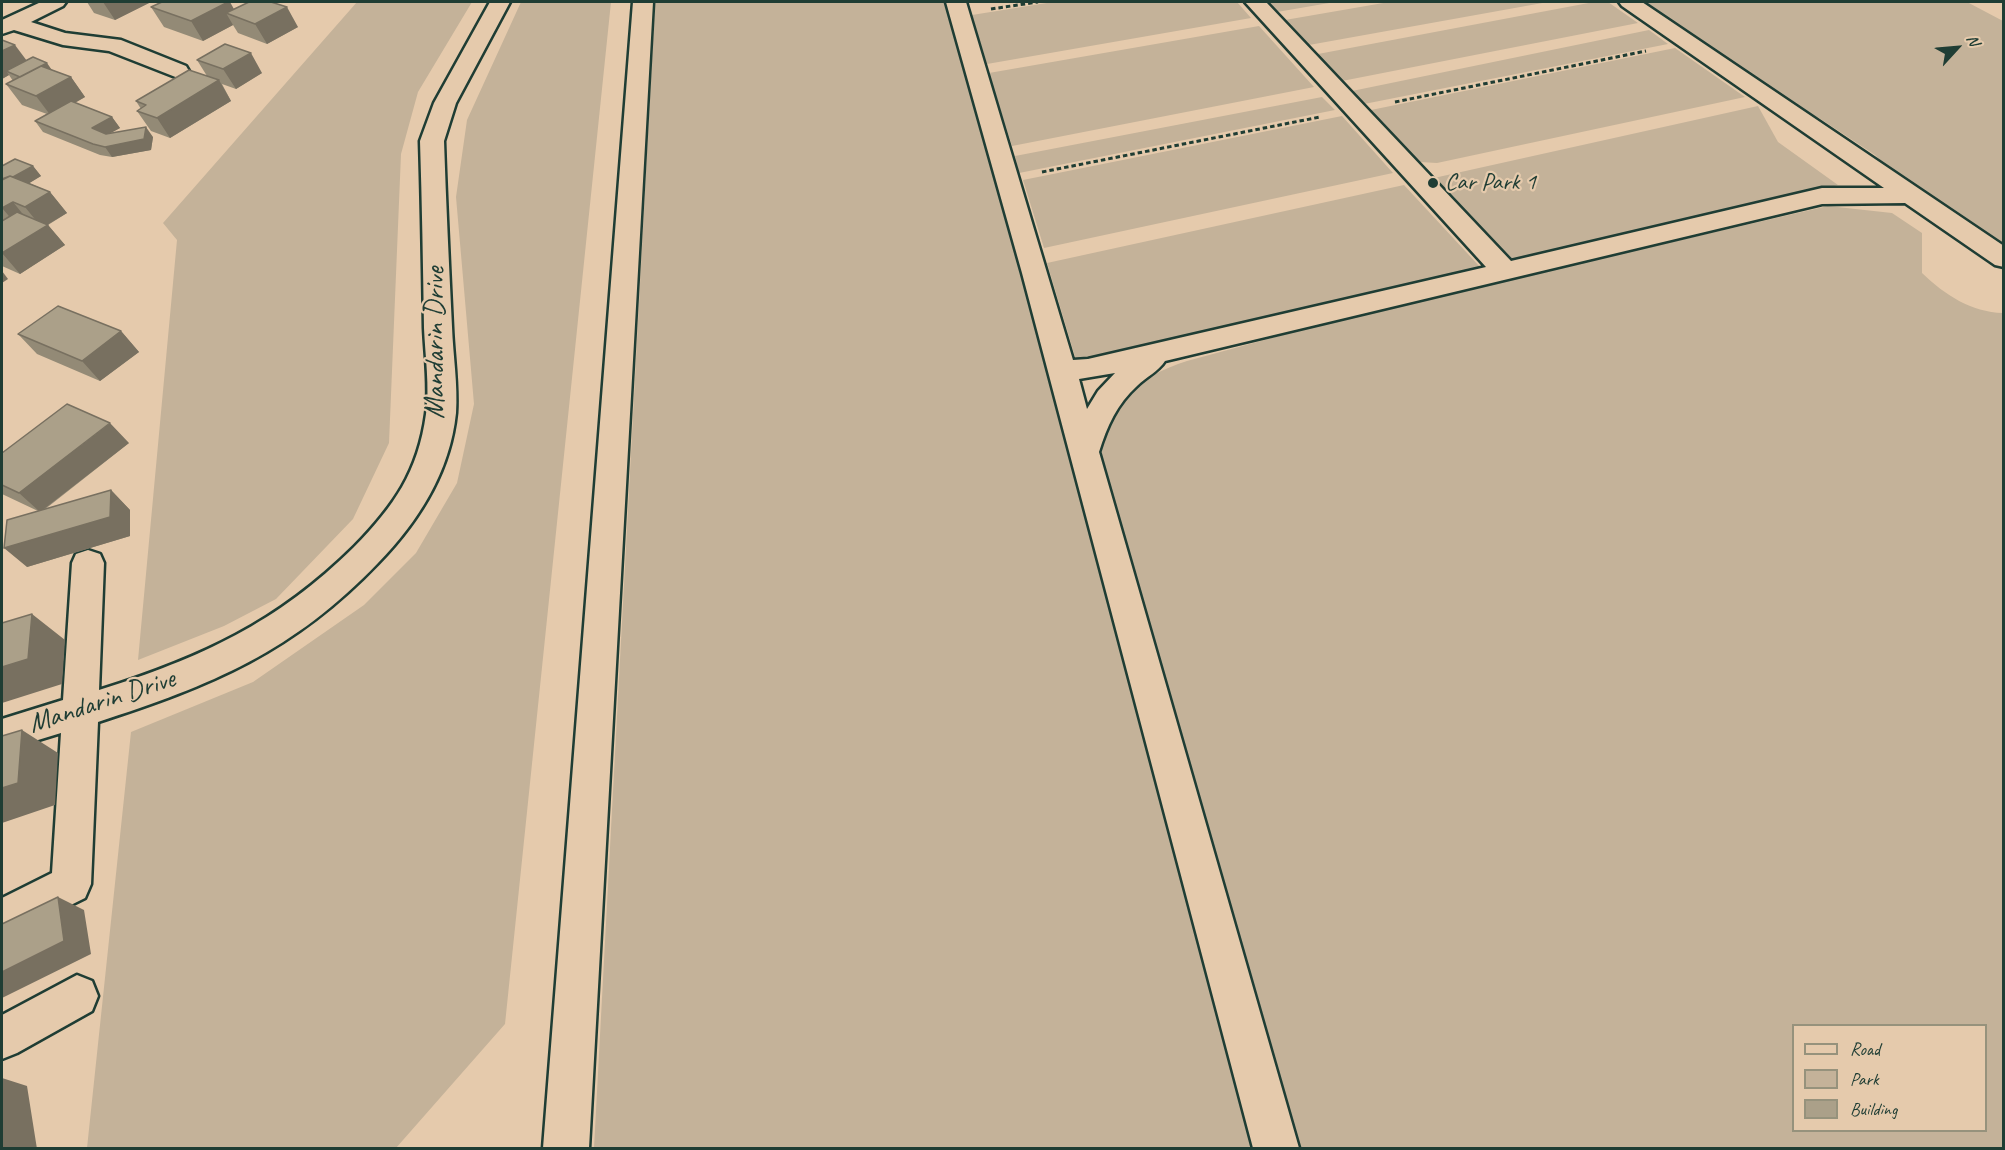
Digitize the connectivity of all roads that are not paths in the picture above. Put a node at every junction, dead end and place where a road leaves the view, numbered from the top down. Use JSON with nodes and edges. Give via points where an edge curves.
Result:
{"nodes":[{"id":1,"x":56,"y":2,"type":"edge"},
{"id":2,"x":500,"y":2,"type":"edge"},
{"id":3,"x":643,"y":2,"type":"edge"},
{"id":4,"x":1255,"y":2,"type":"edge"},
{"id":5,"x":1629,"y":2,"type":"edge"},
{"id":6,"x":971,"y":6,"type":"edge"},
{"id":7,"x":7,"y":26,"type":"edge"},
{"id":8,"x":178,"y":71,"type":"dead end"},
{"id":9,"x":1910,"y":195,"type":"junction"},
{"id":10,"x":2004,"y":259,"type":"edge"},
{"id":11,"x":1505,"y":271,"type":"junction"},
{"id":12,"x":1166,"y":351,"type":"junction"},
{"id":13,"x":1062,"y":370,"type":"junction"},
{"id":14,"x":1084,"y":452,"type":"junction"},
{"id":15,"x":88,"y":563,"type":"dead end"},
{"id":16,"x":80,"y":710,"type":"junction"},
{"id":17,"x":2,"y":735,"type":"edge"},
{"id":18,"x":2,"y":919,"type":"edge"},
{"id":19,"x":76,"y":996,"type":"dead end"},
{"id":20,"x":2,"y":1038,"type":"edge"},
{"id":21,"x":566,"y":1149,"type":"edge"},
{"id":22,"x":1276,"y":1149,"type":"edge"}],
"edges":[{"from":1,"to":7,"type":"street"},
{"from":2,"to":16,"type":"street","name":"Mandarin Drive","via":[[445,103],[432,141],[441,413],[433,451],[414,496],[399,521],[355,567],[306,610],[257,642],[183,676]]},
{"from":3,"to":21,"type":"street"},
{"from":4,"to":11,"type":"street"},
{"from":5,"to":9,"type":"street"},
{"from":6,"to":13,"type":"street"},
{"from":7,"to":8,"type":"street","via":[[113,45]]},
{"from":9,"to":10,"type":"street"},
{"from":9,"to":11,"type":"street","via":[[1822,196]]},
{"from":11,"to":12,"type":"street"},
{"from":12,"to":13,"type":"street","via":[[1088,369]]},
{"from":12,"to":14,"type":"street","via":[[1118,385],[1104,403]]},
{"from":13,"to":14,"type":"street"},
{"from":14,"to":22,"type":"street"},
{"from":15,"to":16,"type":"street"},
{"from":16,"to":17,"type":"street","name":"Mandarin Drive"},
{"from":16,"to":18,"type":"street","via":[[71,884]]},
{"from":19,"to":20,"type":"street"}]}
